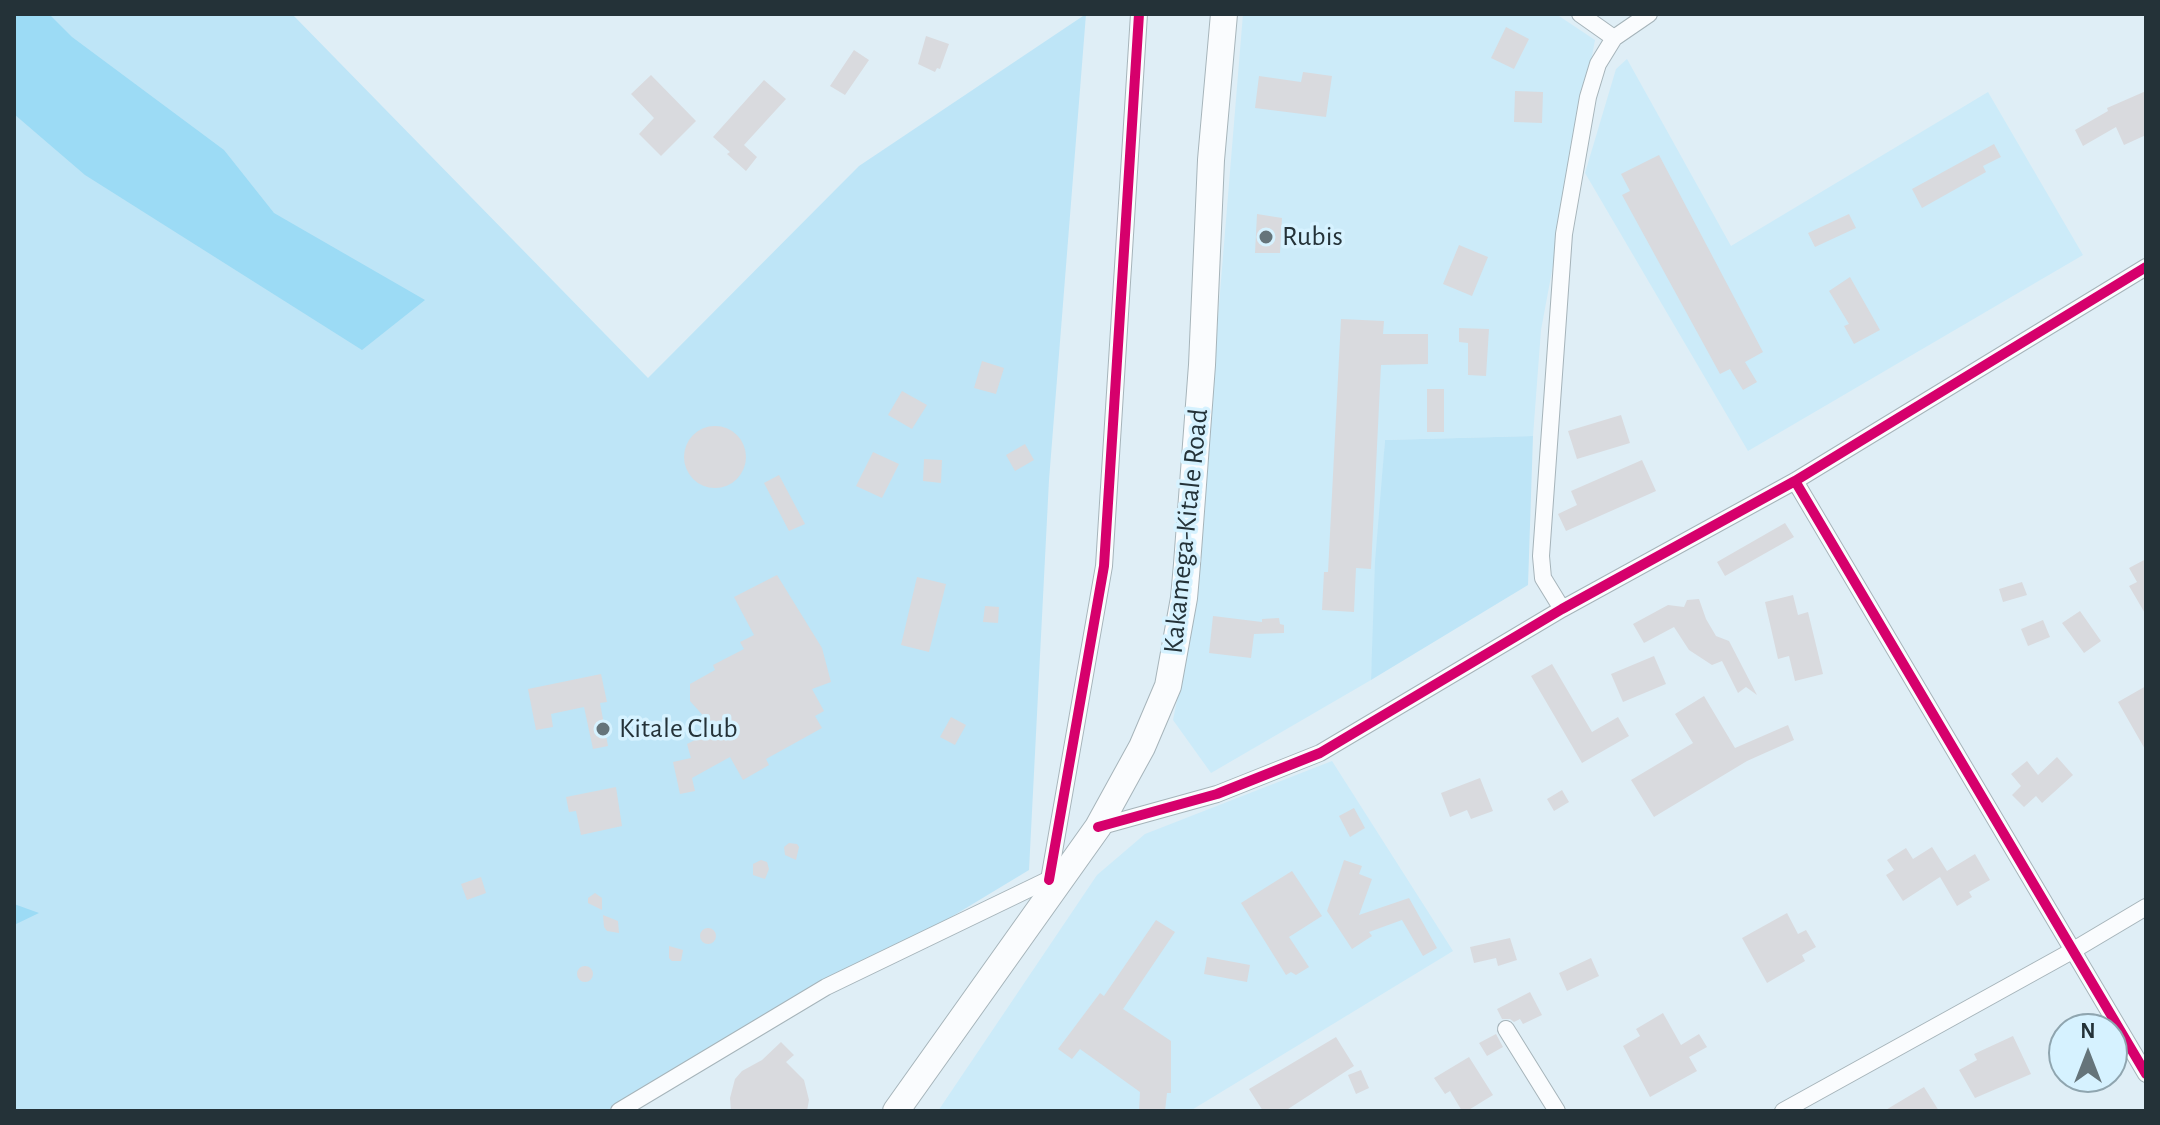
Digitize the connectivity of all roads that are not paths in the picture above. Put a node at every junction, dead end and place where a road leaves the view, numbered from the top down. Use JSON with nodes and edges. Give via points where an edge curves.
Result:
{"nodes":[{"id":1,"x":1139,"y":14,"type":"edge"},
{"id":2,"x":1224,"y":14,"type":"edge"},
{"id":3,"x":1580,"y":14,"type":"edge"},
{"id":4,"x":1649,"y":14,"type":"edge"},
{"id":5,"x":1614,"y":38,"type":"junction"},
{"id":6,"x":2146,"y":267,"type":"edge"},
{"id":7,"x":1795,"y":481,"type":"junction"},
{"id":8,"x":1562,"y":609,"type":"junction"},
{"id":9,"x":1098,"y":827,"type":"junction"},
{"id":10,"x":1060,"y":874,"type":"junction"},
{"id":11,"x":2146,"y":907,"type":"edge"},
{"id":12,"x":2072,"y":951,"type":"junction"},
{"id":13,"x":1506,"y":1029,"type":"dead end"},
{"id":14,"x":2146,"y":1074,"type":"edge"},
{"id":15,"x":619,"y":1111,"type":"edge"},
{"id":16,"x":896,"y":1111,"type":"edge"},
{"id":17,"x":1557,"y":1111,"type":"edge"},
{"id":18,"x":1783,"y":1111,"type":"edge"}],
"edges":[{"from":1,"to":10,"type":"street","via":[[1104,566]]},
{"from":2,"to":9,"type":"highway","name":"Kakamega-Kitale Road","via":[[1184,598],[1168,686]]},
{"from":3,"to":5,"type":"street"},
{"from":4,"to":5,"type":"street"},
{"from":5,"to":8,"type":"street","via":[[1598,64],[1588,97],[1564,234],[1541,556],[1543,578]]},
{"from":6,"to":7,"type":"street"},
{"from":7,"to":8,"type":"street"},
{"from":7,"to":12,"type":"street"},
{"from":8,"to":9,"type":"street","via":[[1320,753],[1217,794]]},
{"from":9,"to":10,"type":"highway","name":"Kakamega-Kitale Road"},
{"from":10,"to":15,"type":"street","via":[[826,987]]},
{"from":10,"to":16,"type":"highway","name":"Kakamega-Kitale Road"},
{"from":11,"to":12,"type":"street"},
{"from":12,"to":14,"type":"street"},
{"from":12,"to":18,"type":"street"},
{"from":13,"to":17,"type":"street"}]}
